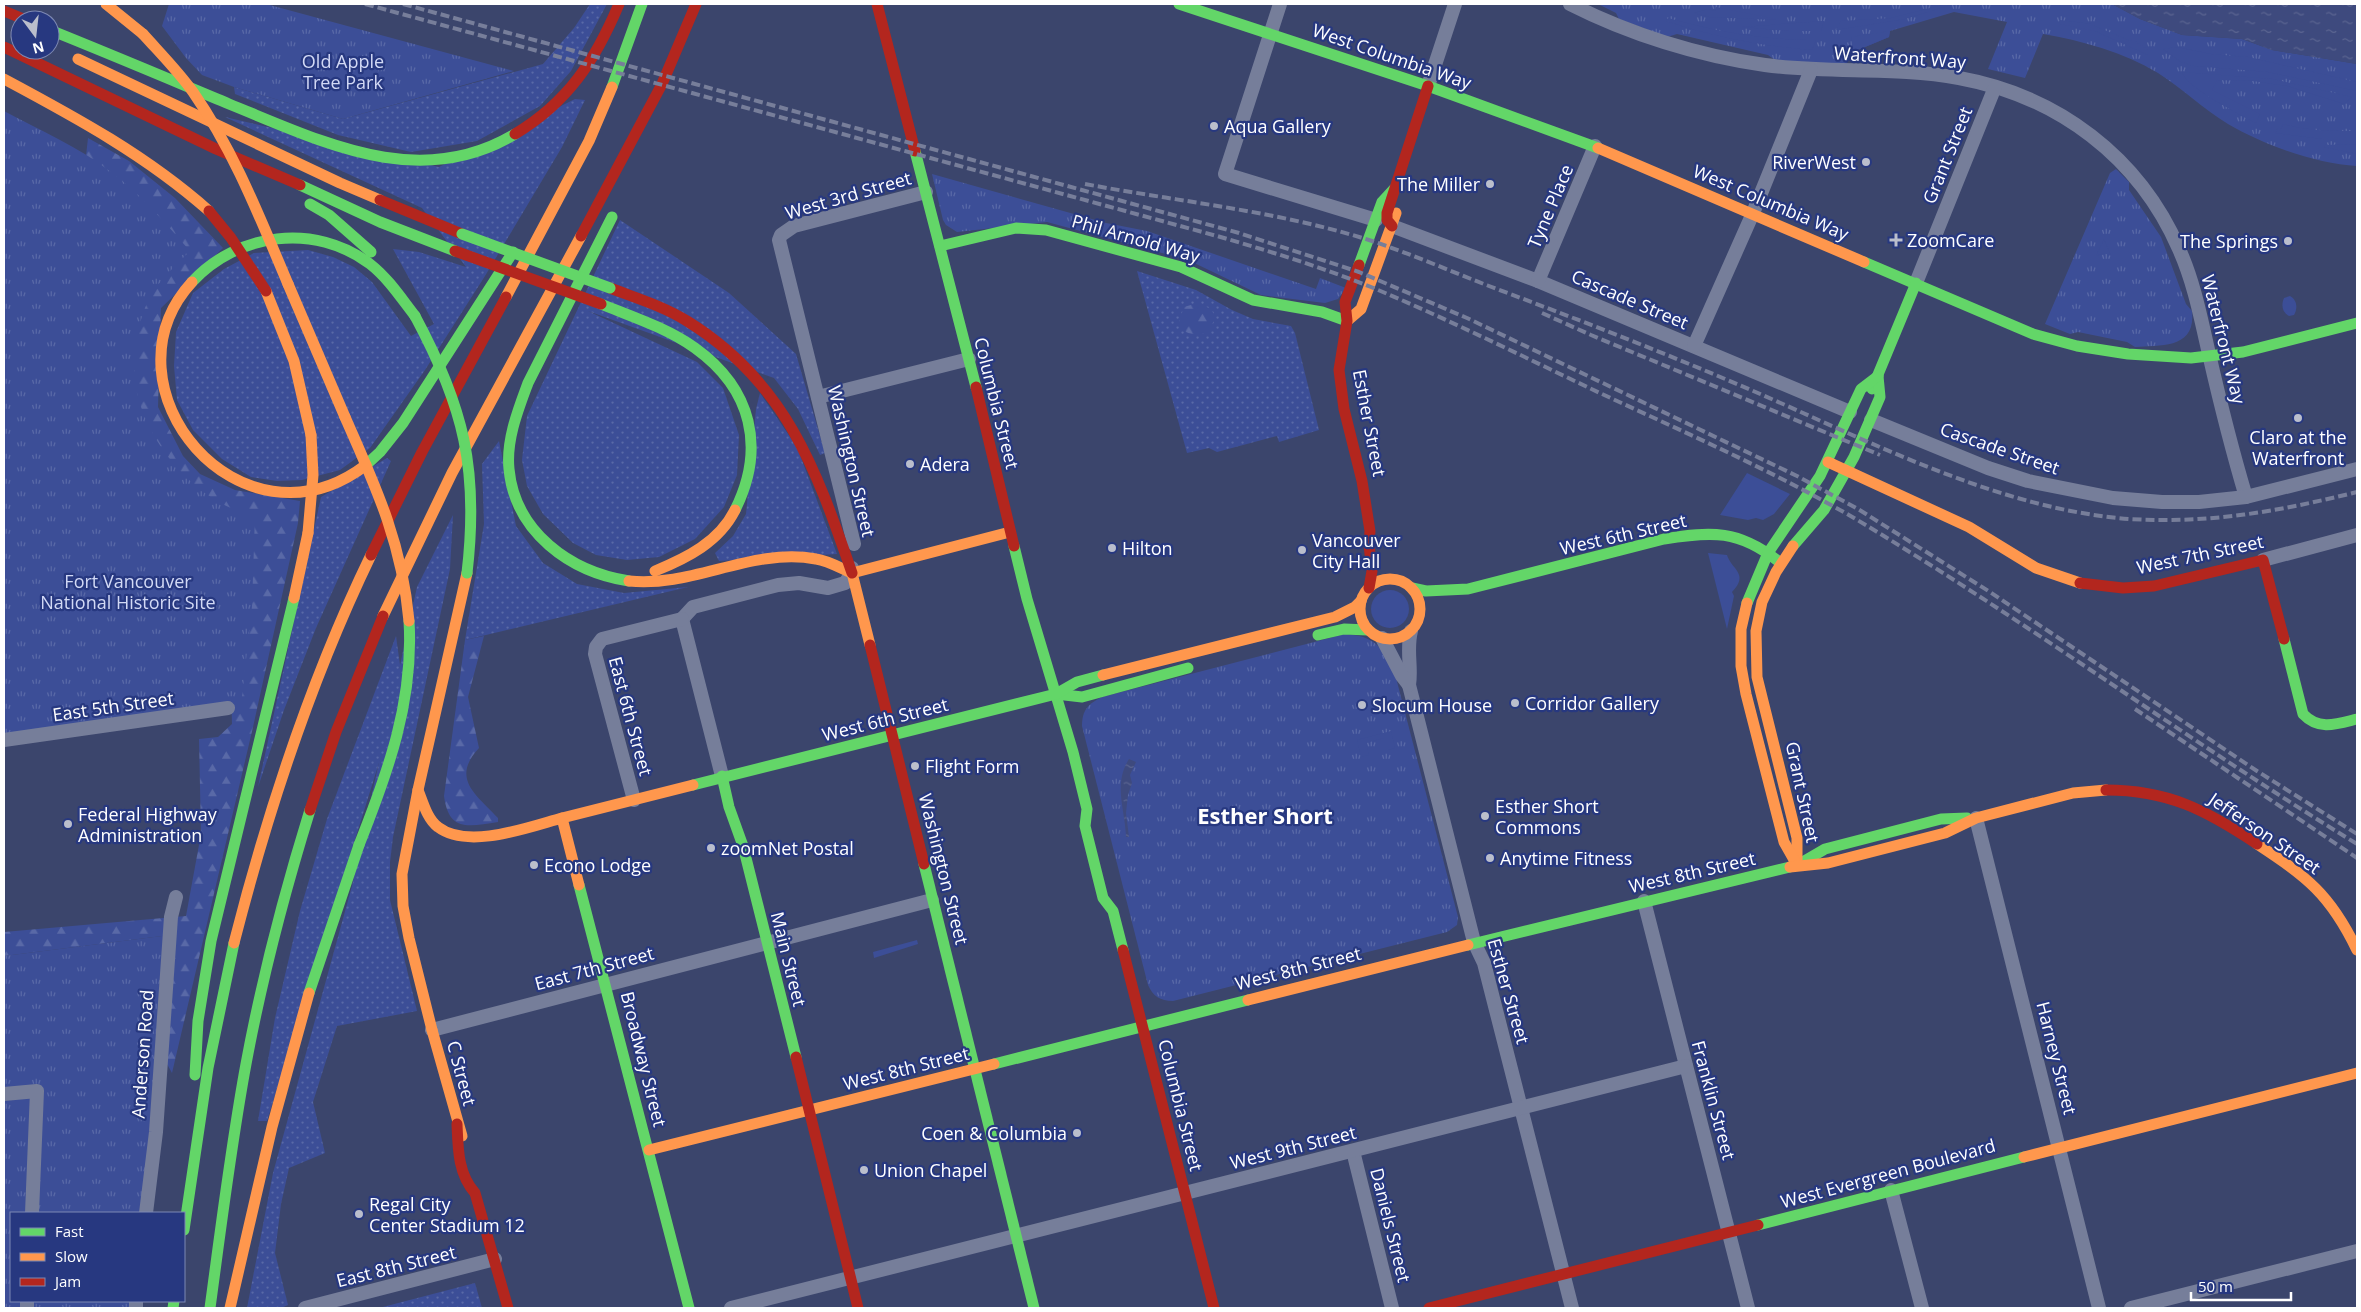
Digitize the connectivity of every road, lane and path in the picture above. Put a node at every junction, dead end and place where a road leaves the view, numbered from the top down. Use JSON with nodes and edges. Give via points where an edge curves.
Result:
{"nodes":[{"id":1,"x":106,"y":4,"type":"edge"},
{"id":2,"x":619,"y":4,"type":"edge"},
{"id":3,"x":642,"y":4,"type":"edge"},
{"id":4,"x":696,"y":4,"type":"edge"},
{"id":5,"x":877,"y":4,"type":"edge"},
{"id":6,"x":1178,"y":4,"type":"edge"},
{"id":7,"x":1280,"y":4,"type":"edge"},
{"id":8,"x":1455,"y":4,"type":"edge"},
{"id":9,"x":1570,"y":4,"type":"edge"},
{"id":10,"x":60,"y":34,"type":"edge"},
{"id":11,"x":1271,"y":34,"type":"junction"},
{"id":12,"x":4,"y":47,"type":"edge"},
{"id":13,"x":68,"y":54,"type":"dead end"},
{"id":14,"x":1811,"y":70,"type":"junction"},
{"id":15,"x":4,"y":79,"type":"edge"},
{"id":16,"x":1428,"y":86,"type":"junction"},
{"id":17,"x":1995,"y":87,"type":"junction"},
{"id":18,"x":655,"y":101,"type":"junction"},
{"id":19,"x":589,"y":141,"type":"junction"},
{"id":20,"x":1595,"y":146,"type":"junction"},
{"id":21,"x":216,"y":149,"type":"junction"},
{"id":22,"x":641,"y":150,"type":"dead end"},
{"id":23,"x":1394,"y":189,"type":"junction"},
{"id":24,"x":926,"y":192,"type":"junction"},
{"id":25,"x":618,"y":204,"type":"dead end"},
{"id":26,"x":1753,"y":213,"type":"junction"},
{"id":27,"x":1376,"y":220,"type":"junction"},
{"id":28,"x":531,"y":224,"type":"dead end"},
{"id":29,"x":1392,"y":226,"type":"junction"},
{"id":30,"x":781,"y":235,"type":"joint"},
{"id":31,"x":522,"y":239,"type":"dead end"},
{"id":32,"x":940,"y":246,"type":"junction"},
{"id":33,"x":1538,"y":281,"type":"junction"},
{"id":34,"x":1916,"y":283,"type":"junction"},
{"id":35,"x":415,"y":316,"type":"junction"},
{"id":36,"x":1346,"y":321,"type":"junction"},
{"id":37,"x":2357,"y":323,"type":"edge"},
{"id":38,"x":1694,"y":346,"type":"junction"},
{"id":39,"x":2209,"y":357,"type":"junction"},
{"id":40,"x":969,"y":359,"type":"junction"},
{"id":41,"x":1878,"y":376,"type":"junction"},
{"id":42,"x":818,"y":397,"type":"junction"},
{"id":43,"x":1850,"y":412,"type":"junction"},
{"id":44,"x":1871,"y":420,"type":"junction"},
{"id":45,"x":1828,"y":462,"type":"junction"},
{"id":46,"x":2357,"y":470,"type":"edge"},
{"id":47,"x":1848,"y":471,"type":"junction"},
{"id":48,"x":2246,"y":498,"type":"junction"},
{"id":49,"x":1010,"y":532,"type":"junction"},
{"id":50,"x":1370,"y":532,"type":"junction"},
{"id":51,"x":2357,"y":535,"type":"edge"},
{"id":52,"x":1768,"y":553,"type":"junction"},
{"id":53,"x":1382,"y":554,"type":"dead end"},
{"id":54,"x":2263,"y":560,"type":"junction"},
{"id":55,"x":1781,"y":562,"type":"junction"},
{"id":56,"x":1389,"y":570,"type":"dead end"},
{"id":57,"x":852,"y":573,"type":"junction"},
{"id":58,"x":625,"y":579,"type":"junction"},
{"id":59,"x":1397,"y":580,"type":"junction"},
{"id":60,"x":1370,"y":588,"type":"junction"},
{"id":61,"x":1412,"y":588,"type":"junction"},
{"id":62,"x":1468,"y":589,"type":"junction"},
{"id":63,"x":1361,"y":601,"type":"junction"},
{"id":64,"x":1445,"y":601,"type":"dead end"},
{"id":65,"x":1431,"y":608,"type":"dead end"},
{"id":66,"x":1420,"y":616,"type":"junction"},
{"id":67,"x":682,"y":619,"type":"junction"},
{"id":68,"x":1368,"y":630,"type":"junction"},
{"id":69,"x":1411,"y":631,"type":"junction"},
{"id":70,"x":1309,"y":637,"type":"dead end"},
{"id":71,"x":1382,"y":638,"type":"junction"},
{"id":72,"x":1199,"y":665,"type":"dead end"},
{"id":73,"x":1409,"y":685,"type":"junction"},
{"id":74,"x":1056,"y":694,"type":"junction"},
{"id":75,"x":228,"y":708,"type":"dead end"},
{"id":76,"x":2357,"y":718,"type":"edge"},
{"id":77,"x":892,"y":735,"type":"junction"},
{"id":78,"x":4,"y":740,"type":"edge"},
{"id":79,"x":722,"y":776,"type":"junction"},
{"id":80,"x":418,"y":790,"type":"junction"},
{"id":81,"x":634,"y":800,"type":"junction"},
{"id":82,"x":1087,"y":809,"type":"junction"},
{"id":83,"x":562,"y":818,"type":"junction"},
{"id":84,"x":1976,"y":818,"type":"junction"},
{"id":85,"x":1098,"y":822,"type":"dead end"},
{"id":86,"x":1797,"y":865,"type":"junction"},
{"id":87,"x":1116,"y":894,"type":"dead end"},
{"id":88,"x":176,"y":897,"type":"dead end"},
{"id":89,"x":932,"y":900,"type":"junction"},
{"id":90,"x":1644,"y":901,"type":"junction"},
{"id":91,"x":1113,"y":911,"type":"junction"},
{"id":92,"x":1474,"y":942,"type":"junction"},
{"id":93,"x":766,"y":943,"type":"junction"},
{"id":94,"x":2357,"y":950,"type":"edge"},
{"id":95,"x":607,"y":984,"type":"junction"},
{"id":96,"x":1143,"y":1026,"type":"junction"},
{"id":97,"x":432,"y":1030,"type":"junction"},
{"id":98,"x":1686,"y":1066,"type":"junction"},
{"id":99,"x":973,"y":1069,"type":"junction"},
{"id":100,"x":2357,"y":1073,"type":"edge"},
{"id":101,"x":4,"y":1094,"type":"edge"},
{"id":102,"x":1522,"y":1108,"type":"junction"},
{"id":103,"x":809,"y":1110,"type":"junction"},
{"id":104,"x":2060,"y":1147,"type":"junction"},
{"id":105,"x":649,"y":1150,"type":"junction"},
{"id":106,"x":1353,"y":1151,"type":"junction"},
{"id":107,"x":194,"y":1159,"type":"junction"},
{"id":108,"x":1891,"y":1190,"type":"junction"},
{"id":109,"x":1185,"y":1194,"type":"junction"},
{"id":110,"x":32,"y":1212,"type":"edge"},
{"id":111,"x":146,"y":1212,"type":"edge"},
{"id":112,"x":185,"y":1223,"type":"edge"},
{"id":113,"x":1729,"y":1232,"type":"junction"},
{"id":114,"x":1016,"y":1237,"type":"junction"},
{"id":115,"x":2357,"y":1251,"type":"edge"},
{"id":116,"x":495,"y":1259,"type":"junction"},
{"id":117,"x":1563,"y":1274,"type":"junction"},
{"id":118,"x":850,"y":1278,"type":"junction"},
{"id":119,"x":210,"y":1308,"type":"edge"},
{"id":120,"x":230,"y":1308,"type":"edge"},
{"id":121,"x":306,"y":1308,"type":"edge"},
{"id":122,"x":508,"y":1308,"type":"edge"},
{"id":123,"x":689,"y":1308,"type":"edge"},
{"id":124,"x":731,"y":1308,"type":"edge"},
{"id":125,"x":858,"y":1308,"type":"edge"},
{"id":126,"x":1034,"y":1308,"type":"edge"},
{"id":127,"x":1214,"y":1308,"type":"edge"},
{"id":128,"x":1392,"y":1308,"type":"edge"},
{"id":129,"x":1429,"y":1308,"type":"edge"},
{"id":130,"x":1572,"y":1308,"type":"edge"},
{"id":131,"x":1748,"y":1308,"type":"edge"},
{"id":132,"x":1922,"y":1308,"type":"edge"},
{"id":133,"x":2099,"y":1308,"type":"edge"},
{"id":134,"x":2132,"y":1308,"type":"edge"}],
"edges":[{"from":1,"to":120,"type":"main road","bridge":true,"via":[[143,34],[182,76],[212,120],[234,161],[391,527],[410,632],[409,678],[390,764],[301,1017]]},
{"from":2,"to":10,"type":"main road","via":[[591,61],[564,96],[545,114],[521,131],[488,147],[432,160],[397,160],[346,150]]},
{"from":3,"to":19,"type":"main road"},
{"from":4,"to":18,"type":"main road"},
{"from":5,"to":24,"type":"main road","name":"Columbia Street"},
{"from":6,"to":11,"type":"main road","name":"West Columbia Way"},
{"from":7,"to":11,"type":"street"},
{"from":8,"to":16,"type":"street","name":"Esther Street"},
{"from":9,"to":14,"type":"street","name":"Waterfront Way","via":[[1683,48],[1763,65]]},
{"from":11,"to":16,"type":"main road","name":"West Columbia Way"},
{"from":11,"to":27,"type":"street","via":[[1226,174]]},
{"from":12,"to":21,"type":"main road"},
{"from":13,"to":57,"type":"main road","bridge":true,"via":[[340,184],[462,234],[664,309],[706,333],[726,347],[762,383],[786,415],[823,492]]},
{"from":14,"to":17,"type":"street","name":"Waterfront Way","via":[[1907,73],[1959,78]]},
{"from":14,"to":26,"type":"street"},
{"from":15,"to":107,"type":"main road","bridge":true,"via":[[133,149],[159,167],[208,212],[231,238],[266,291],[296,360],[306,401],[313,488],[308,533],[209,951],[195,1035]]},
{"from":16,"to":20,"type":"main road","name":"West Columbia Way"},
{"from":16,"to":23,"type":"main road","name":"Esther Street"},
{"from":17,"to":34,"type":"street","name":"Grant Street"},
{"from":17,"to":39,"type":"street","name":"Waterfront Way","via":[[2039,102],[2078,124],[2110,150],[2142,186],[2180,250]]},
{"from":18,"to":22,"type":"main road"},
{"from":18,"to":119,"type":"main road","via":[[428,521],[366,657],[337,730],[300,842],[263,982],[235,1130]]},
{"from":19,"to":28,"type":"main road"},
{"from":19,"to":107,"type":"main road","via":[[391,514],[350,601],[313,692],[275,800],[242,915],[219,1012]]},
{"from":20,"to":26,"type":"main road","name":"West Columbia Way"},
{"from":20,"to":33,"type":"street","name":"Tyne Place"},
{"from":21,"to":35,"type":"main road","via":[[336,221],[365,245],[384,267]]},
{"from":21,"to":58,"type":"main road","bridge":true,"via":[[380,222],[601,304],[676,336],[714,364],[740,400],[748,421],[752,445],[744,492],[720,534],[699,552],[682,562]]},
{"from":23,"to":27,"type":"main road","name":"Esther Street","via":[[1382,202]]},
{"from":23,"to":29,"type":"main road","via":[[1387,216]]},
{"from":24,"to":30,"type":"street","name":"West 3rd Street","via":[[794,226]]},
{"from":24,"to":32,"type":"main road","name":"Columbia Street"},
{"from":25,"to":58,"type":"main road","via":[[524,389],[510,433],[508,463],[518,504],[542,540],[558,554],[585,569],[606,577]]},
{"from":26,"to":34,"type":"main road","name":"West Columbia Way"},
{"from":26,"to":38,"type":"street"},
{"from":27,"to":36,"type":"main road","name":"Esther Street","via":[[1345,302]]},
{"from":29,"to":33,"type":"street","name":"Cascade Street"},
{"from":29,"to":36,"type":"main road","via":[[1361,309]]},
{"from":30,"to":42,"type":"street","name":"Washington Street","via":[[779,245]]},
{"from":31,"to":35,"type":"main road","via":[[390,441],[371,461],[346,478],[322,488],[299,492],[270,491],[245,485],[201,455],[185,439],[174,419],[167,400],[161,363],[170,316],[186,288],[230,252],[256,241],[284,236],[313,238],[339,245],[366,261]]},
{"from":32,"to":36,"type":"main road","name":"Phil Arnold Way","via":[[1016,228],[1046,230],[1181,267],[1253,300],[1322,312]]},
{"from":32,"to":40,"type":"main road","name":"Columbia Street"},
{"from":33,"to":38,"type":"street","name":"Cascade Street"},
{"from":34,"to":39,"type":"main road","name":"West Columbia Way","via":[[2006,324],[2077,346],[2155,357]]},
{"from":34,"to":41,"type":"main road","name":"Grant Street"},
{"from":35,"to":80,"type":"main road","name":"C Street","bridge":true,"via":[[449,383],[469,460],[472,498],[467,573]]},
{"from":36,"to":50,"type":"main road","name":"Esther Street","via":[[1340,354],[1342,391]]},
{"from":37,"to":39,"type":"main road","name":"West Columbia Way","via":[[2243,352]]},
{"from":38,"to":43,"type":"street","name":"Cascade Street"},
{"from":39,"to":48,"type":"street","name":"Waterfront Way"},
{"from":40,"to":42,"type":"street"},
{"from":40,"to":49,"type":"main road","name":"Columbia Street"},
{"from":41,"to":43,"type":"main road","name":"Grant Street","via":[[1861,389]]},
{"from":41,"to":44,"type":"main road","name":"Grant Street","via":[[1880,397]]},
{"from":42,"to":57,"type":"street","name":"Washington Street","via":[[854,544]]},
{"from":43,"to":45,"type":"main road","name":"Grant Street"},
{"from":44,"to":47,"type":"main road","name":"Grant Street"},
{"from":44,"to":48,"type":"street","name":"Cascade Street","via":[[1988,468],[2076,492],[2162,502]]},
{"from":45,"to":47,"type":"main road","name":"West 7th Street"},
{"from":45,"to":52,"type":"main road","name":"Grant Street","via":[[1804,503]]},
{"from":46,"to":48,"type":"street","name":"Cascade Street"},
{"from":47,"to":54,"type":"main road","name":"West 7th Street","via":[[1969,527],[2023,562],[2049,574],[2092,585],[2139,588]]},
{"from":47,"to":55,"type":"main road","name":"Grant Street","via":[[1824,510]]},
{"from":49,"to":57,"type":"main road"},
{"from":49,"to":74,"type":"main road","name":"Columbia Street"},
{"from":50,"to":53,"type":"main road","name":"Esther Street"},
{"from":50,"to":60,"type":"main road","name":"Esther Street"},
{"from":51,"to":54,"type":"street","name":"West 7th Street"},
{"from":52,"to":55,"type":"main road","name":"West 6th Street"},
{"from":52,"to":62,"type":"main road","name":"West 6th Street","via":[[1750,542],[1731,537],[1704,534],[1676,537]]},
{"from":52,"to":86,"type":"main road","name":"Grant Street","via":[[1746,607],[1741,629],[1741,666],[1784,842]]},
{"from":54,"to":76,"type":"main road","via":[[2300,709],[2308,721],[2324,726]]},
{"from":55,"to":86,"type":"main road","name":"Grant Street","via":[[1760,611],[1756,631],[1756,665],[1797,838]]},
{"from":56,"to":59,"type":"main road"},
{"from":57,"to":58,"type":"main road","via":[[817,559],[793,557],[682,578],[645,582]]},
{"from":57,"to":67,"type":"street","via":[[845,583],[828,588],[786,584],[712,601],[693,607]]},
{"from":57,"to":77,"type":"main road","name":"Washington Street"},
{"from":59,"to":60,"type":"main road","via":[[1381,580]]},
{"from":59,"to":61,"type":"main road"},
{"from":60,"to":63,"type":"main road"},
{"from":61,"to":62,"type":"main road","name":"West 6th Street","via":[[1427,591],[1455,587]]},
{"from":61,"to":66,"type":"main road","via":[[1420,603]]},
{"from":62,"to":64,"type":"main road","name":"West 6th Street","via":[[1458,598]]},
{"from":63,"to":68,"type":"main road","via":[[1361,616]]},
{"from":63,"to":74,"type":"main road","name":"West 6th Street","via":[[1335,617],[1078,682]]},
{"from":65,"to":66,"type":"main road"},
{"from":66,"to":69,"type":"main road"},
{"from":67,"to":79,"type":"street","name":"Main Street"},
{"from":67,"to":81,"type":"street","name":"East 6th Street","via":[[602,639],[595,654]]},
{"from":68,"to":70,"type":"main road","via":[[1344,628]]},
{"from":68,"to":71,"type":"main road"},
{"from":69,"to":71,"type":"main road","via":[[1395,639]]},
{"from":69,"to":73,"type":"street","name":"Esther Street"},
{"from":71,"to":73,"type":"street","name":"Esther Street"},
{"from":72,"to":74,"type":"main road","name":"West 6th Street","via":[[1082,697]]},
{"from":73,"to":92,"type":"street","name":"Esther Street"},
{"from":74,"to":77,"type":"main road","name":"West 6th Street"},
{"from":74,"to":82,"type":"main road","name":"Columbia Street"},
{"from":75,"to":78,"type":"street","name":"East 5th Street"},
{"from":77,"to":79,"type":"main road","name":"West 6th Street"},
{"from":77,"to":89,"type":"main road","name":"Washington Street"},
{"from":79,"to":81,"type":"main road","name":"East 6th Street"},
{"from":79,"to":93,"type":"main road","name":"Main Street"},
{"from":80,"to":83,"type":"main road","name":"East 6th Street","via":[[424,806],[438,826],[457,836],[480,837]]},
{"from":80,"to":97,"type":"main road","name":"C Street","via":[[402,874],[403,906]]},
{"from":81,"to":83,"type":"main road","name":"East 6th Street"},
{"from":82,"to":85,"type":"main road","name":"Columbia Street"},
{"from":82,"to":91,"type":"main road","name":"Columbia Street","via":[[1085,826],[1103,898]]},
{"from":83,"to":95,"type":"main road","name":"Broadway Street"},
{"from":84,"to":86,"type":"main road","name":"West 8th Street","via":[[1941,819],[1825,849]]},
{"from":84,"to":94,"type":"main road","name":"Jefferson Street","via":[[2094,790],[2144,792],[2181,801],[2223,821],[2309,880],[2337,912]]},
{"from":84,"to":104,"type":"street","name":"Harney Street"},
{"from":86,"to":90,"type":"main road","name":"West 8th Street"},
{"from":87,"to":91,"type":"main road","name":"Columbia Street"},
{"from":88,"to":111,"type":"street","name":"Anderson Road","via":[[171,917],[156,1132]]},
{"from":89,"to":93,"type":"street"},
{"from":89,"to":99,"type":"main road","name":"Washington Street"},
{"from":90,"to":92,"type":"main road","name":"West 8th Street"},
{"from":90,"to":98,"type":"street","name":"Franklin Street"},
{"from":91,"to":96,"type":"main road","name":"Columbia Street"},
{"from":92,"to":96,"type":"main road","name":"West 8th Street"},
{"from":92,"to":102,"type":"street","name":"Esther Street","via":[[1484,963]]},
{"from":93,"to":95,"type":"street","name":"East 7th Street"},
{"from":93,"to":103,"type":"main road","name":"Main Street"},
{"from":95,"to":97,"type":"street","name":"East 7th Street"},
{"from":95,"to":105,"type":"main road","name":"Broadway Street"},
{"from":96,"to":99,"type":"main road","name":"West 8th Street"},
{"from":96,"to":109,"type":"main road","name":"Columbia Street"},
{"from":97,"to":116,"type":"main road","name":"C Street"},
{"from":98,"to":102,"type":"street","name":"West 9th Street"},
{"from":98,"to":113,"type":"street","name":"Franklin Street"},
{"from":99,"to":103,"type":"main road","name":"West 8th Street"},
{"from":99,"to":114,"type":"main road","name":"Washington Street"},
{"from":100,"to":104,"type":"main road","name":"West Evergreen Boulevard"},
{"from":101,"to":110,"type":"street","via":[[37,1091]]},
{"from":102,"to":106,"type":"street","name":"West 9th Street"},
{"from":102,"to":117,"type":"street","name":"Esther Street"},
{"from":103,"to":105,"type":"main road"},
{"from":103,"to":118,"type":"main road","name":"Main Street"},
{"from":104,"to":108,"type":"main road","name":"West Evergreen Boulevard"},
{"from":104,"to":133,"type":"street","name":"Harney Street"},
{"from":105,"to":123,"type":"main road","name":"Broadway Street"},
{"from":106,"to":109,"type":"street","name":"West 9th Street"},
{"from":106,"to":128,"type":"street","name":"Daniels Street"},
{"from":107,"to":112,"type":"main road"},
{"from":108,"to":113,"type":"main road","name":"West Evergreen Boulevard"},
{"from":108,"to":132,"type":"street"},
{"from":109,"to":114,"type":"street","name":"West 9th Street"},
{"from":109,"to":127,"type":"main road","name":"Columbia Street"},
{"from":113,"to":117,"type":"main road","name":"West Evergreen Boulevard"},
{"from":113,"to":131,"type":"street","name":"Franklin Street"},
{"from":114,"to":118,"type":"street","name":"West 9th Street"},
{"from":114,"to":126,"type":"main road","name":"Washington Street"},
{"from":115,"to":134,"type":"street"},
{"from":116,"to":121,"type":"street","name":"East 8th Street"},
{"from":116,"to":122,"type":"main road","name":"C Street"},
{"from":117,"to":129,"type":"main road","name":"West Evergreen Boulevard"},
{"from":117,"to":130,"type":"street","name":"Esther Street"},
{"from":118,"to":124,"type":"street","name":"West 9th Street"},
{"from":118,"to":125,"type":"main road","name":"Main Street"}]}
